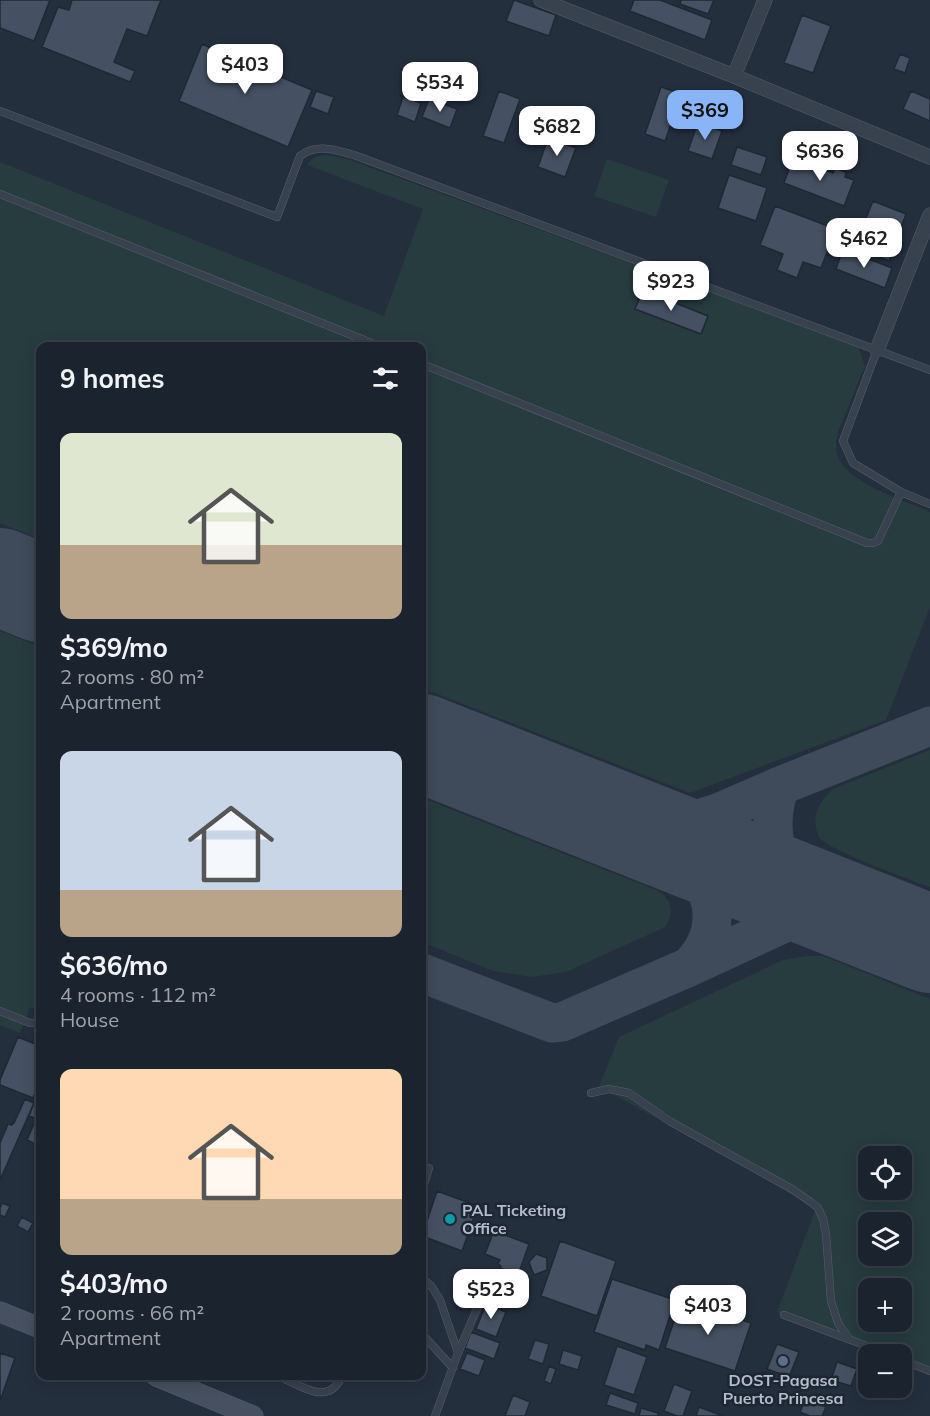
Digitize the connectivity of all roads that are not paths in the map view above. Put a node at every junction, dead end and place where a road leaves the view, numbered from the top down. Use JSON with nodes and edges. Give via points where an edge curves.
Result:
{"nodes":[{"id":1,"x":541,"y":0,"type":"edge"},
{"id":2,"x":765,"y":0,"type":"edge"},
{"id":3,"x":734,"y":76,"type":"junction"},
{"id":4,"x":0,"y":111,"type":"edge"},
{"id":5,"x":930,"y":157,"type":"edge"},
{"id":6,"x":0,"y":194,"type":"edge"},
{"id":7,"x":930,"y":215,"type":"edge"},
{"id":8,"x":369,"y":342,"type":"edge"},
{"id":9,"x":877,"y":350,"type":"junction"},
{"id":10,"x":426,"y":366,"type":"edge"},
{"id":11,"x":930,"y":370,"type":"edge"},
{"id":12,"x":901,"y":492,"type":"junction"},
{"id":13,"x":930,"y":504,"type":"edge"},
{"id":14,"x":0,"y":1011,"type":"edge"},
{"id":15,"x":36,"y":1023,"type":"edge"},
{"id":16,"x":591,"y":1093,"type":"dead end"},
{"id":17,"x":429,"y":1168,"type":"dead end"},
{"id":18,"x":426,"y":1178,"type":"edge"},
{"id":19,"x":426,"y":1282,"type":"edge"},
{"id":20,"x":510,"y":1300,"type":"dead end"},
{"id":21,"x":0,"y":1312,"type":"edge"},
{"id":22,"x":784,"y":1315,"type":"dead end"},
{"id":23,"x":36,"y":1326,"type":"edge"},
{"id":24,"x":426,"y":1338,"type":"edge"},
{"id":25,"x":849,"y":1339,"type":"junction"},
{"id":26,"x":862,"y":1344,"type":"edge"},
{"id":27,"x":458,"y":1353,"type":"junction"},
{"id":28,"x":912,"y":1364,"type":"edge"},
{"id":29,"x":453,"y":1368,"type":"junction"},
{"id":30,"x":930,"y":1371,"type":"edge"},
{"id":31,"x":165,"y":1380,"type":"edge"},
{"id":32,"x":288,"y":1380,"type":"edge"},
{"id":33,"x":340,"y":1380,"type":"edge"},
{"id":34,"x":247,"y":1415,"type":"edge"},
{"id":35,"x":435,"y":1416,"type":"edge"}],
"edges":[{"from":1,"to":3,"type":"street"},
{"from":2,"to":3,"type":"street"},
{"from":3,"to":5,"type":"street"},
{"from":4,"to":9,"type":"lane","via":[[277,217],[300,156],[323,148],[345,153]]},
{"from":6,"to":8,"type":"lane"},
{"from":7,"to":9,"type":"street"},
{"from":9,"to":11,"type":"lane"},
{"from":9,"to":12,"type":"lane","via":[[843,441],[853,463]]},
{"from":10,"to":12,"type":"lane","via":[[867,543],[878,541]]},
{"from":12,"to":13,"type":"lane"},
{"from":14,"to":15,"type":"lane"},
{"from":16,"to":25,"type":"lane","via":[[609,1089],[628,1093],[813,1203],[823,1219],[826,1234],[831,1301],[838,1323]]},
{"from":17,"to":18,"type":"lane"},
{"from":19,"to":27,"type":"lane","via":[[440,1300]]},
{"from":20,"to":27,"type":"lane","via":[[491,1293],[482,1297]]},
{"from":21,"to":23,"type":"street"},
{"from":22,"to":25,"type":"lane"},
{"from":24,"to":29,"type":"lane"},
{"from":25,"to":26,"type":"lane"},
{"from":27,"to":29,"type":"lane"},
{"from":28,"to":30,"type":"lane"},
{"from":29,"to":35,"type":"lane"},
{"from":31,"to":34,"type":"street"},
{"from":32,"to":33,"type":"lane","via":[[326,1393]]}]}
